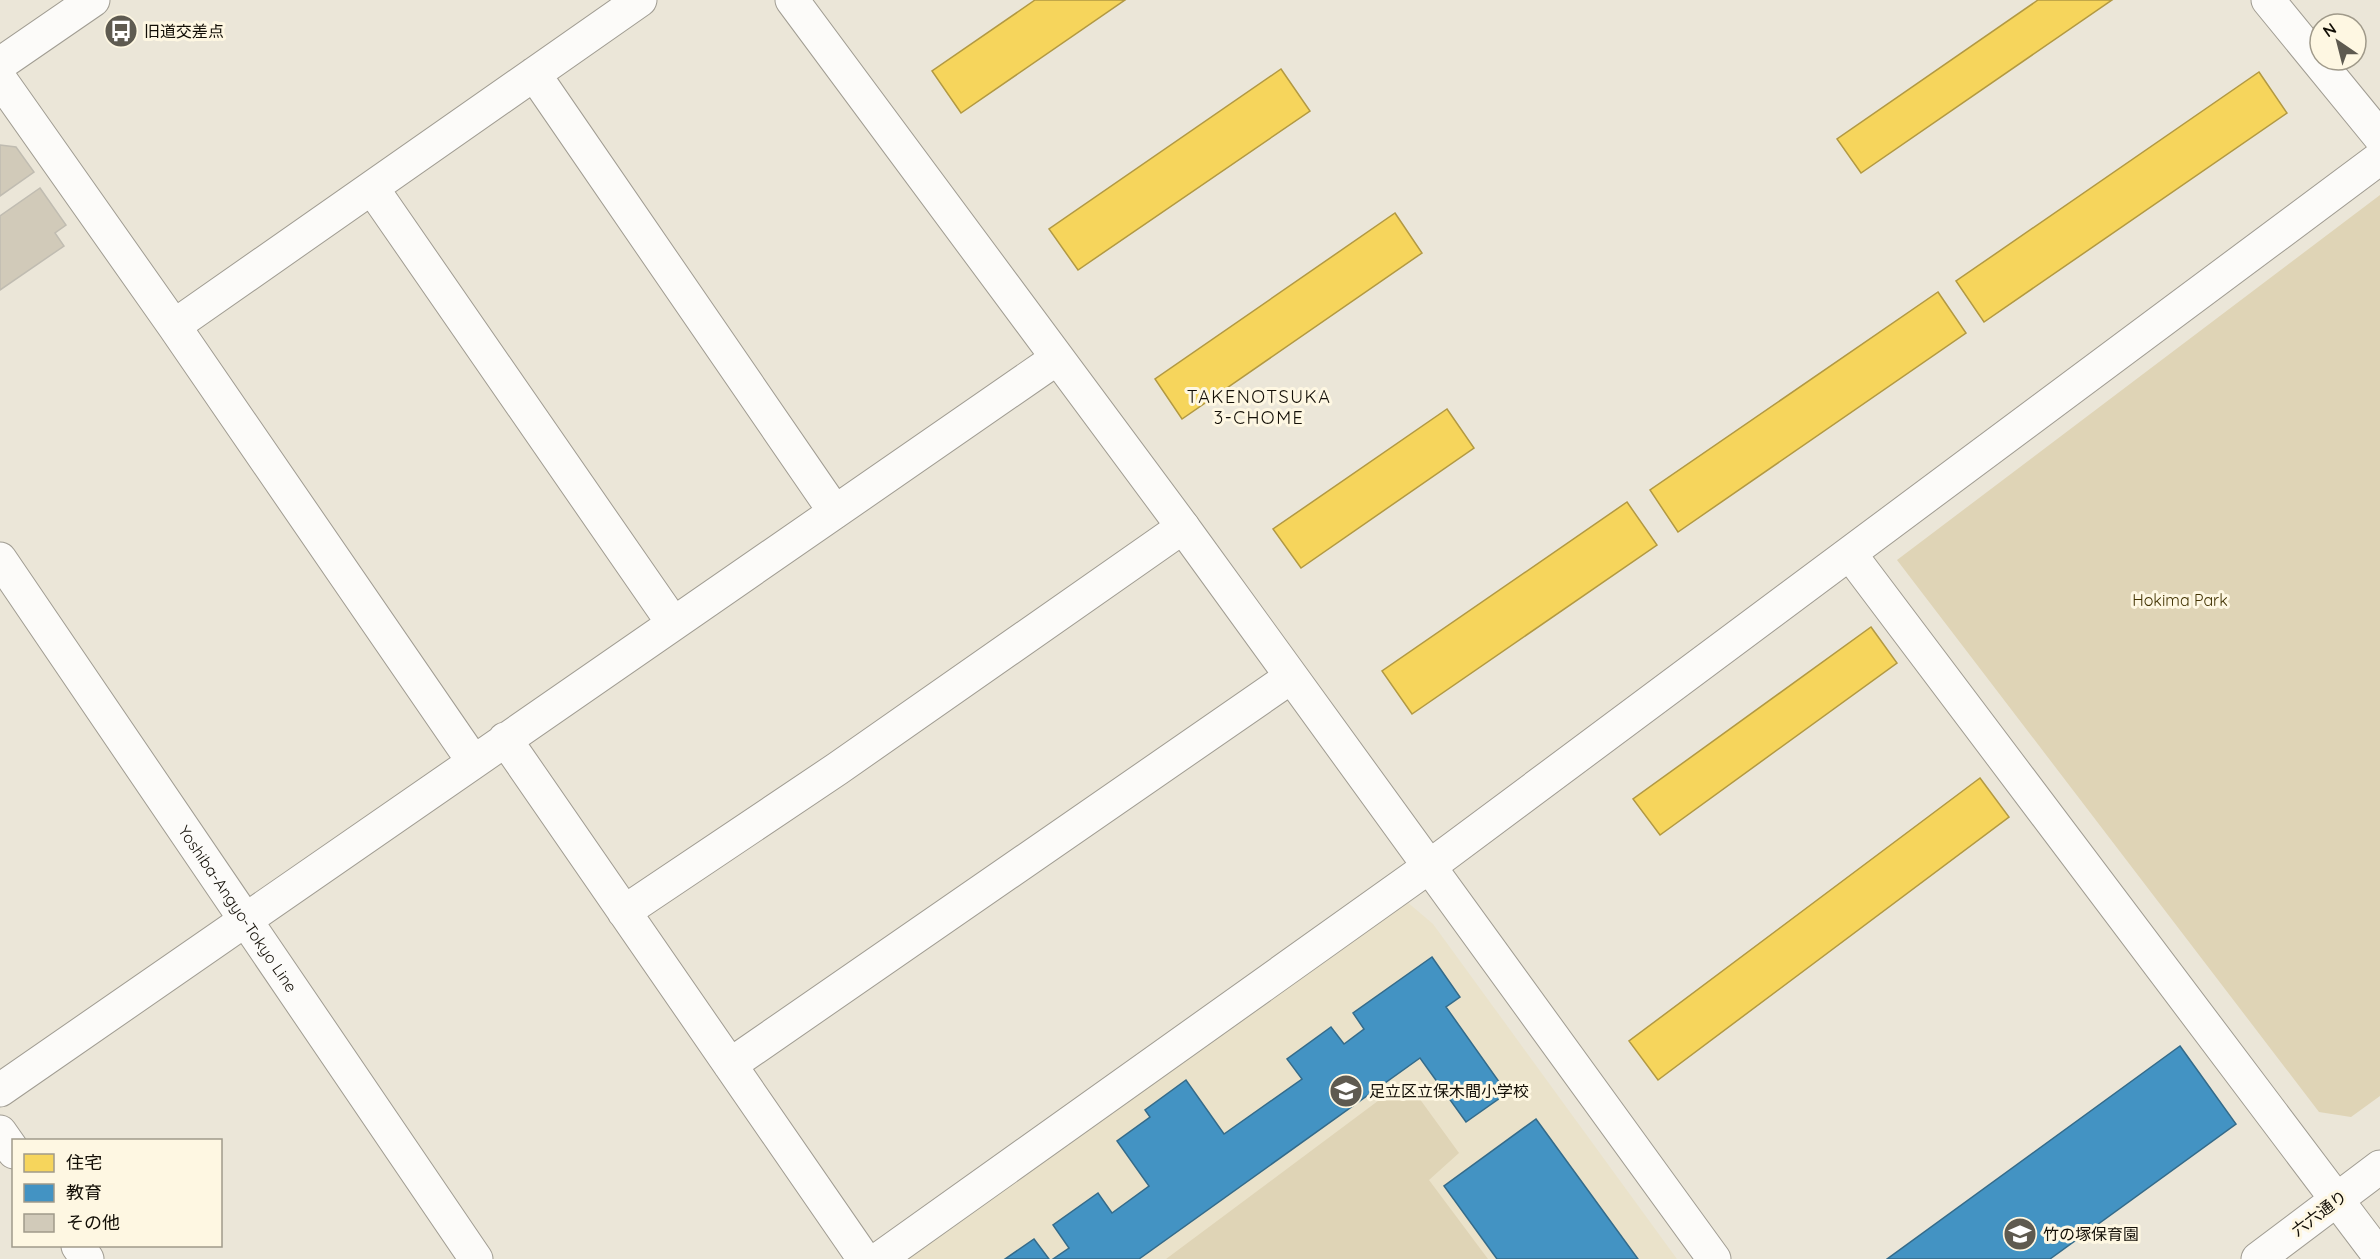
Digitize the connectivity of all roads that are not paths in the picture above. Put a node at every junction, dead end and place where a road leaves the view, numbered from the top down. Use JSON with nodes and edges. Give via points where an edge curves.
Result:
{"nodes":[{"id":1,"x":93,"y":0,"type":"edge"},
{"id":2,"x":640,"y":0,"type":"edge"},
{"id":3,"x":792,"y":0,"type":"edge"},
{"id":4,"x":2268,"y":0,"type":"edge"},
{"id":5,"x":0,"y":64,"type":"edge"},
{"id":6,"x":534,"y":74,"type":"junction"},
{"id":7,"x":0,"y":79,"type":"edge"},
{"id":8,"x":2380,"y":137,"type":"edge"},
{"id":9,"x":2380,"y":158,"type":"edge"},
{"id":10,"x":372,"y":188,"type":"junction"},
{"id":11,"x":174,"y":326,"type":"junction"},
{"id":12,"x":1056,"y":359,"type":"junction"},
{"id":13,"x":834,"y":512,"type":"junction"},
{"id":14,"x":1182,"y":526,"type":"junction"},
{"id":15,"x":1850,"y":554,"type":"junction"},
{"id":16,"x":0,"y":559,"type":"edge"},
{"id":17,"x":673,"y":623,"type":"junction"},
{"id":18,"x":1291,"y":677,"type":"junction"},
{"id":19,"x":505,"y":739,"type":"junction"},
{"id":20,"x":473,"y":761,"type":"junction"},
{"id":21,"x":1430,"y":866,"type":"junction"},
{"id":22,"x":624,"y":912,"type":"junction"},
{"id":23,"x":245,"y":918,"type":"junction"},
{"id":24,"x":730,"y":1065,"type":"junction"},
{"id":25,"x":0,"y":1090,"type":"edge"},
{"id":26,"x":0,"y":1132,"type":"edge"},
{"id":27,"x":12,"y":1149,"type":"edge"},
{"id":28,"x":2380,"y":1167,"type":"edge"},
{"id":29,"x":2337,"y":1199,"type":"junction"},
{"id":30,"x":2380,"y":1257,"type":"edge"},
{"id":31,"x":476,"y":1259,"type":"edge"},
{"id":32,"x":864,"y":1259,"type":"edge"},
{"id":33,"x":879,"y":1259,"type":"edge"},
{"id":34,"x":1714,"y":1259,"type":"edge"},
{"id":35,"x":2258,"y":1259,"type":"edge"}],
"edges":[{"from":1,"to":5,"type":"street"},
{"from":2,"to":6,"type":"street"},
{"from":3,"to":12,"type":"street"},
{"from":4,"to":8,"type":"street"},
{"from":6,"to":10,"type":"street"},
{"from":6,"to":13,"type":"street"},
{"from":7,"to":11,"type":"street"},
{"from":9,"to":15,"type":"street"},
{"from":10,"to":11,"type":"street"},
{"from":10,"to":17,"type":"street"},
{"from":11,"to":20,"type":"street"},
{"from":12,"to":13,"type":"street"},
{"from":12,"to":14,"type":"street"},
{"from":13,"to":17,"type":"street"},
{"from":14,"to":18,"type":"street"},
{"from":14,"to":22,"type":"street","via":[[837,769]]},
{"from":15,"to":21,"type":"street"},
{"from":15,"to":29,"type":"street"},
{"from":16,"to":23,"type":"street","name":"Yoshiba-Angyo-Tokyo Line"},
{"from":17,"to":19,"type":"street"},
{"from":18,"to":21,"type":"street"},
{"from":18,"to":24,"type":"street"},
{"from":19,"to":20,"type":"street"},
{"from":19,"to":22,"type":"street"},
{"from":20,"to":23,"type":"street"},
{"from":21,"to":33,"type":"street"},
{"from":21,"to":34,"type":"street"},
{"from":22,"to":24,"type":"street"},
{"from":23,"to":25,"type":"street"},
{"from":23,"to":31,"type":"street","name":"Yoshiba-Angyo-Tokyo Line"},
{"from":24,"to":32,"type":"street"},
{"from":26,"to":27,"type":"street"},
{"from":28,"to":29,"type":"street","name":"六六通り"},
{"from":29,"to":30,"type":"street"},
{"from":29,"to":35,"type":"street","name":"六六通り"}]}
